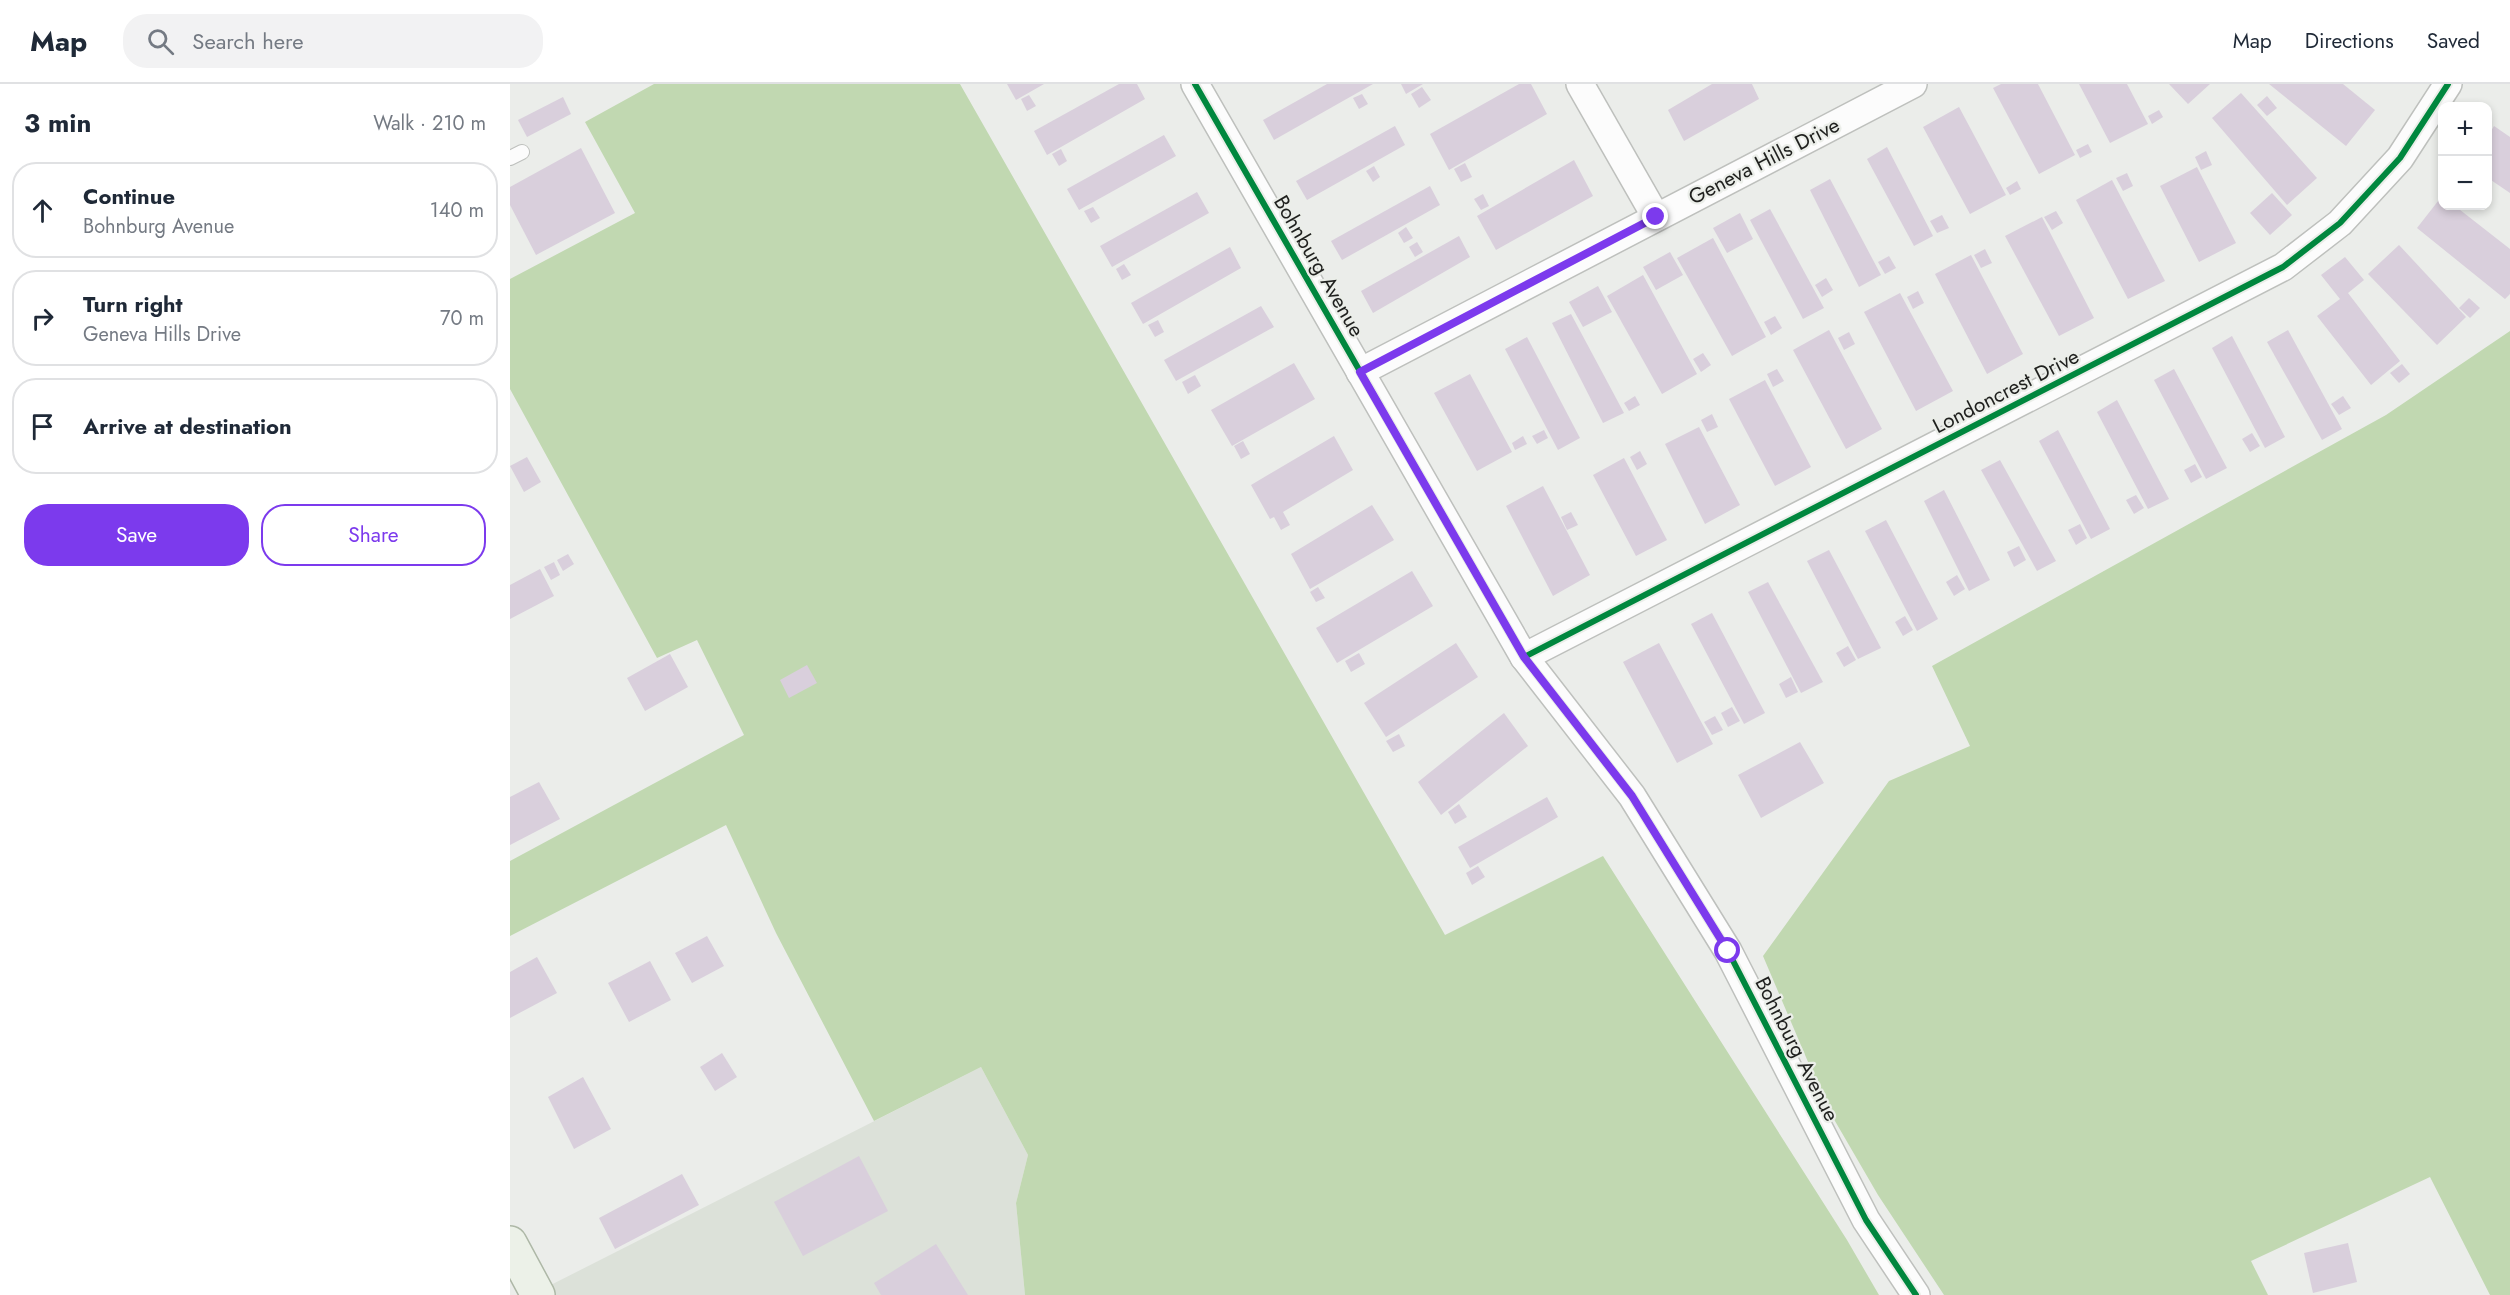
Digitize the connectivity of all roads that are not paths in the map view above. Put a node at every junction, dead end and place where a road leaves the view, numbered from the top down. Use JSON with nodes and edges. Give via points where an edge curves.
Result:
{"nodes":[{"id":1,"x":1195,"y":84,"type":"edge"},
{"id":2,"x":1580,"y":84,"type":"edge"},
{"id":3,"x":1913,"y":84,"type":"edge"},
{"id":4,"x":2448,"y":84,"type":"edge"},
{"id":5,"x":1656,"y":217,"type":"junction"},
{"id":6,"x":1360,"y":372,"type":"junction"},
{"id":7,"x":1524,"y":657,"type":"junction"},
{"id":8,"x":510,"y":1243,"type":"edge"},
{"id":9,"x":538,"y":1295,"type":"edge"},
{"id":10,"x":1916,"y":1295,"type":"edge"}],
"edges":[{"from":1,"to":6,"type":"street","name":"Bohnburg Avenue"},
{"from":2,"to":5,"type":"street"},
{"from":3,"to":5,"type":"street","name":"Geneva Hills Drive"},
{"from":4,"to":7,"type":"street","name":"Londoncrest Drive","via":[[2400,158],[2340,223],[2283,267]]},
{"from":5,"to":6,"type":"street","name":"Geneva Hills Drive"},
{"from":6,"to":7,"type":"street","name":"Bohnburg Avenue"},
{"from":7,"to":10,"type":"street","name":"Bohnburg Avenue","via":[[1632,796],[1728,951],[1866,1220]]},
{"from":8,"to":9,"type":"main road"}]}
